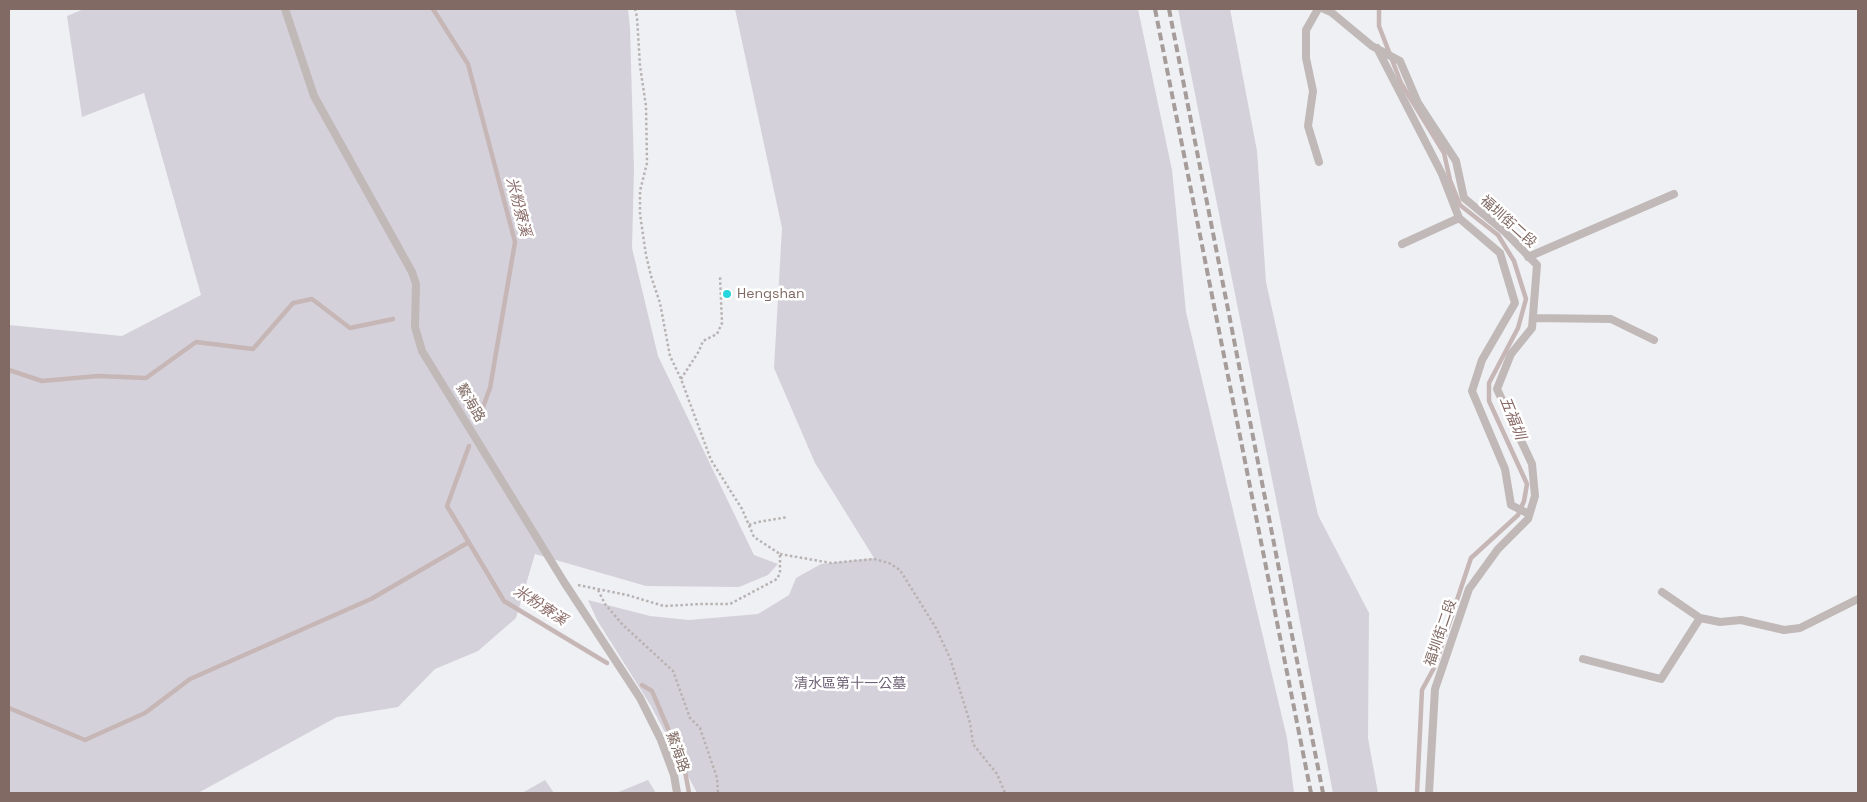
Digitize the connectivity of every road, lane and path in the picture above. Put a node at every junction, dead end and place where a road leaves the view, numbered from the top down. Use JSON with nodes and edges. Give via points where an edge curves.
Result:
{"nodes":[{"id":1,"x":285,"y":9,"type":"edge"},
{"id":2,"x":635,"y":9,"type":"edge"},
{"id":3,"x":1318,"y":9,"type":"edge"},
{"id":4,"x":1324,"y":9,"type":"edge"},
{"id":5,"x":1377,"y":48,"type":"junction"},
{"id":6,"x":1319,"y":162,"type":"dead end"},
{"id":7,"x":1674,"y":194,"type":"dead end"},
{"id":8,"x":1459,"y":218,"type":"junction"},
{"id":9,"x":1402,"y":244,"type":"dead end"},
{"id":10,"x":1528,"y":257,"type":"junction"},
{"id":11,"x":720,"y":277,"type":"dead end"},
{"id":12,"x":1533,"y":318,"type":"junction"},
{"id":13,"x":1654,"y":340,"type":"dead end"},
{"id":14,"x":681,"y":379,"type":"junction"},
{"id":15,"x":1529,"y":514,"type":"junction"},
{"id":16,"x":788,"y":517,"type":"dead end"},
{"id":17,"x":749,"y":525,"type":"junction"},
{"id":18,"x":780,"y":554,"type":"junction"},
{"id":19,"x":564,"y":582,"type":"junction"},
{"id":20,"x":598,"y":590,"type":"junction"},
{"id":21,"x":1662,"y":592,"type":"dead end"},
{"id":22,"x":1858,"y":599,"type":"edge"},
{"id":23,"x":1700,"y":618,"type":"junction"},
{"id":24,"x":1583,"y":659,"type":"dead end"},
{"id":25,"x":677,"y":793,"type":"edge"},
{"id":26,"x":718,"y":793,"type":"edge"},
{"id":27,"x":1005,"y":793,"type":"edge"},
{"id":28,"x":1429,"y":793,"type":"edge"}],
"edges":[{"from":1,"to":19,"type":"lane","name":"鰲海路","via":[[314,96],[412,272],[416,284],[415,327],[422,351]]},
{"from":2,"to":14,"type":"path","via":[[646,106],[647,163],[640,191],[640,214],[670,356]]},
{"from":3,"to":6,"type":"lane","via":[[1306,30],[1306,58],[1313,91],[1308,126]]},
{"from":4,"to":5,"type":"lane","name":"福圳街二段"},
{"from":5,"to":8,"type":"lane","via":[[1442,174]]},
{"from":5,"to":10,"type":"lane","name":"福圳街二段","via":[[1400,61],[1418,103],[1456,161],[1464,198],[1505,232]]},
{"from":7,"to":10,"type":"lane"},
{"from":8,"to":9,"type":"lane"},
{"from":8,"to":15,"type":"lane","via":[[1500,253],[1514,303],[1482,360],[1472,391],[1504,469],[1512,505]]},
{"from":10,"to":12,"type":"lane","name":"福圳街二段","via":[[1537,266]]},
{"from":11,"to":14,"type":"path","via":[[722,323],[717,334],[703,341]]},
{"from":12,"to":13,"type":"lane","via":[[1611,319]]},
{"from":12,"to":15,"type":"lane","name":"福圳街二段","via":[[1532,328],[1511,354],[1497,389],[1532,464],[1535,496]]},
{"from":14,"to":17,"type":"path","via":[[711,460]]},
{"from":15,"to":28,"type":"lane","name":"福圳街二段","via":[[1528,519],[1498,549],[1470,589],[1435,689]]},
{"from":16,"to":17,"type":"path"},
{"from":17,"to":18,"type":"path","via":[[754,537]]},
{"from":18,"to":20,"type":"path","via":[[777,580],[730,604],[664,606]]},
{"from":18,"to":27,"type":"path","via":[[831,562],[874,559],[900,570],[936,628],[950,658],[970,723],[973,744],[997,774]]},
{"from":19,"to":20,"type":"path"},
{"from":19,"to":25,"type":"lane","name":"鰲海路","via":[[640,698],[664,749]]},
{"from":20,"to":26,"type":"path","via":[[622,624],[673,671],[690,718],[700,728],[717,778]]},
{"from":21,"to":23,"type":"lane"},
{"from":22,"to":23,"type":"lane","via":[[1800,628],[1784,630],[1741,620],[1720,622]]},
{"from":23,"to":24,"type":"lane","via":[[1661,678]]}]}
